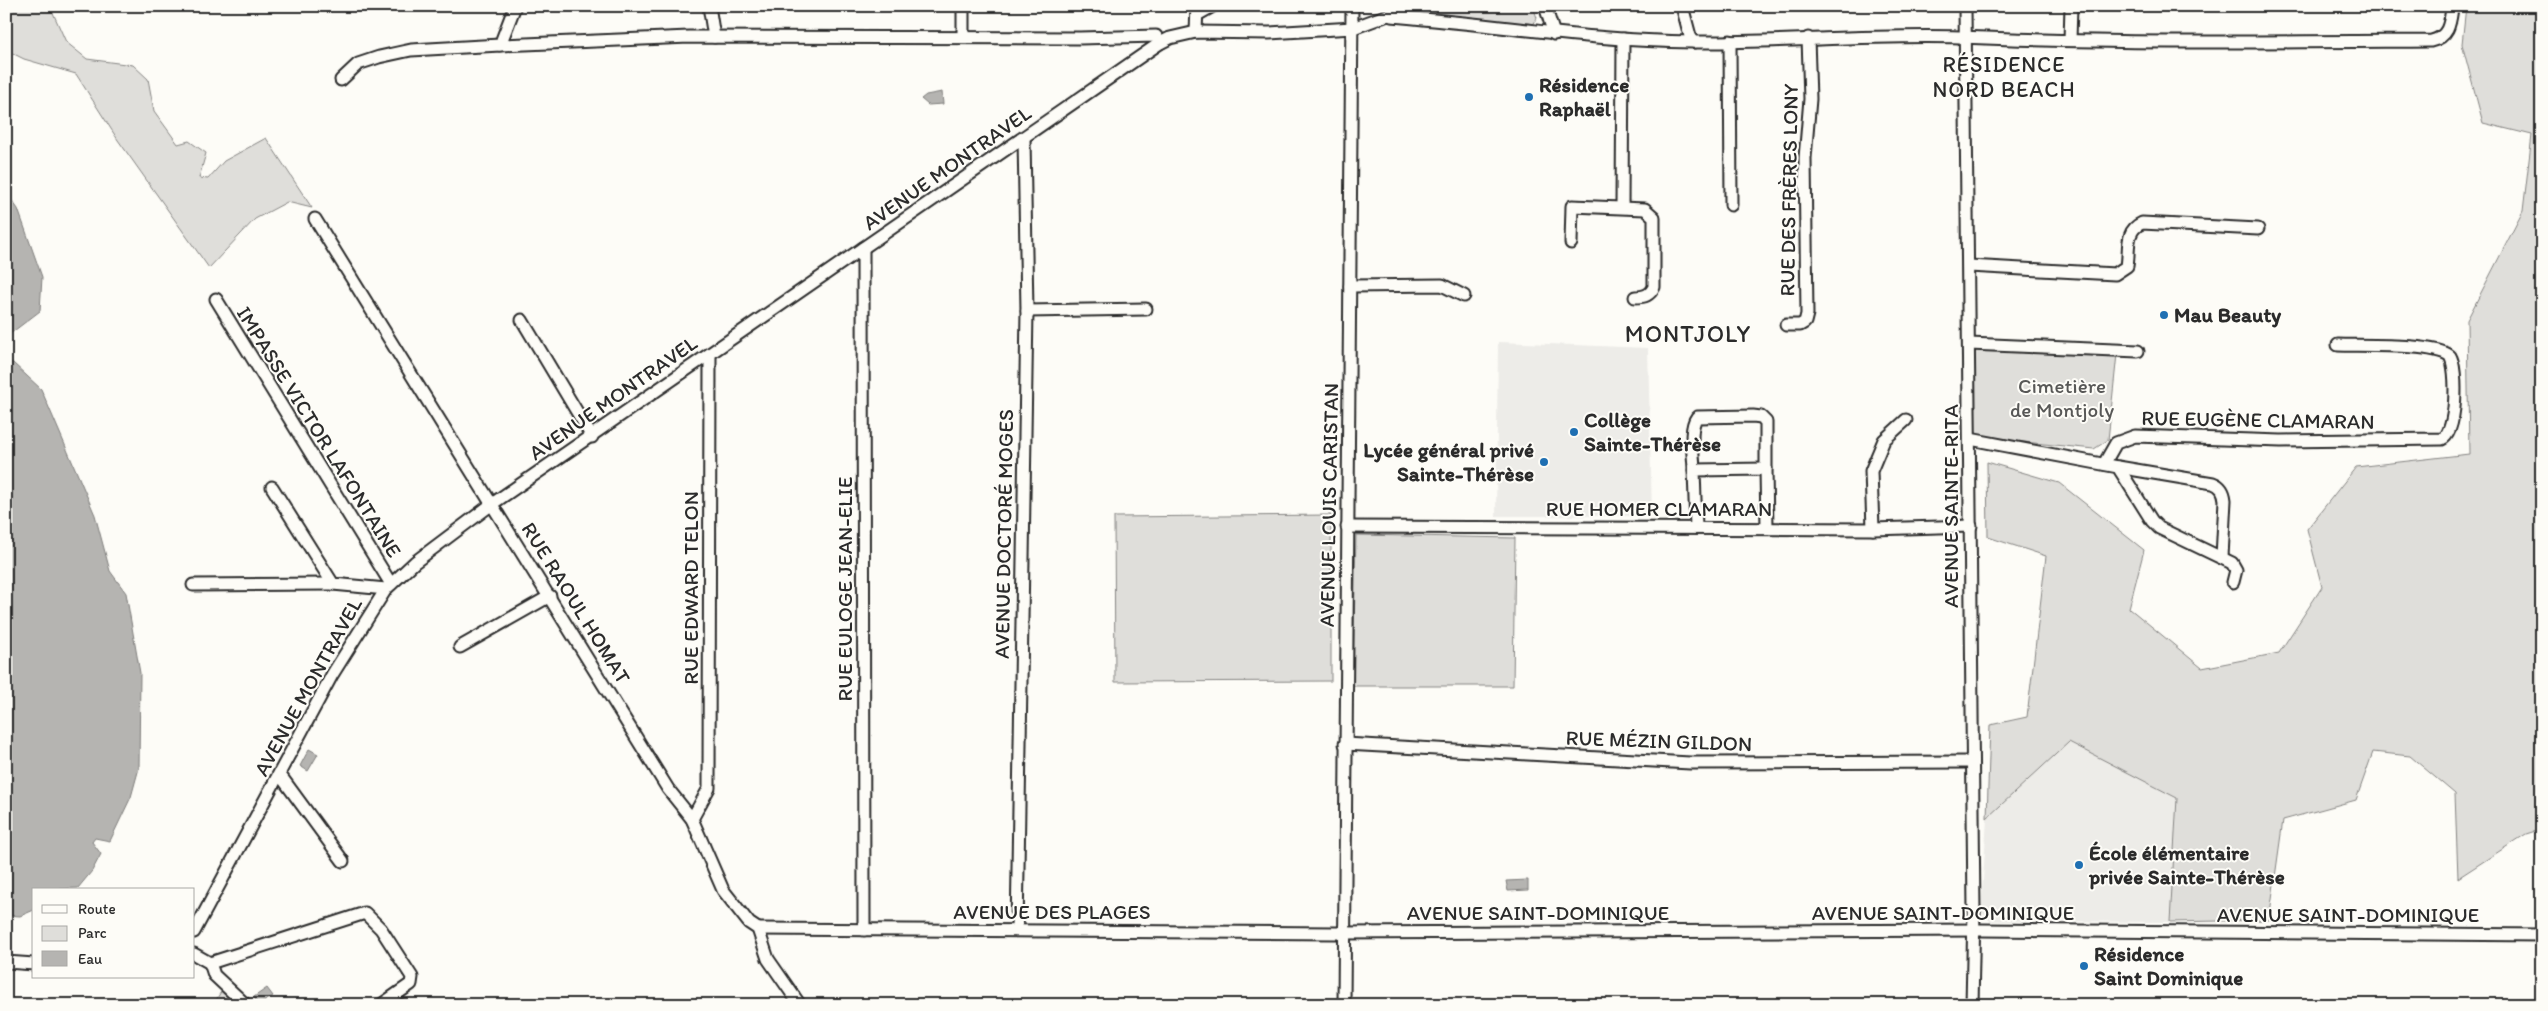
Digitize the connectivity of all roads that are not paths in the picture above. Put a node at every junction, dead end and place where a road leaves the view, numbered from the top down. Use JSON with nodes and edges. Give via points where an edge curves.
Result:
{"nodes":[{"id":1,"x":515,"y":6,"type":"edge"},
{"id":2,"x":709,"y":6,"type":"edge"},
{"id":3,"x":963,"y":6,"type":"edge"},
{"id":4,"x":1213,"y":6,"type":"edge"},
{"id":5,"x":1352,"y":6,"type":"edge"},
{"id":6,"x":1412,"y":6,"type":"edge"},
{"id":7,"x":1545,"y":6,"type":"edge"},
{"id":8,"x":1682,"y":6,"type":"edge"},
{"id":9,"x":1965,"y":6,"type":"edge"},
{"id":10,"x":2072,"y":6,"type":"edge"},
{"id":11,"x":2452,"y":8,"type":"dead end"},
{"id":12,"x":1197,"y":11,"type":"edge"},
{"id":13,"x":1389,"y":16,"type":"junction"},
{"id":14,"x":1353,"y":28,"type":"junction"},
{"id":15,"x":1196,"y":32,"type":"junction"},
{"id":16,"x":1554,"y":34,"type":"junction"},
{"id":17,"x":963,"y":36,"type":"junction"},
{"id":18,"x":714,"y":37,"type":"junction"},
{"id":19,"x":1808,"y":38,"type":"junction"},
{"id":20,"x":1964,"y":38,"type":"junction"},
{"id":21,"x":1623,"y":39,"type":"junction"},
{"id":22,"x":2070,"y":40,"type":"junction"},
{"id":23,"x":1730,"y":41,"type":"junction"},
{"id":24,"x":1694,"y":42,"type":"junction"},
{"id":25,"x":1160,"y":43,"type":"junction"},
{"id":26,"x":500,"y":44,"type":"junction"},
{"id":27,"x":342,"y":80,"type":"dead end"},
{"id":28,"x":1024,"y":138,"type":"junction"},
{"id":29,"x":1731,"y":205,"type":"dead end"},
{"id":30,"x":1622,"y":207,"type":"junction"},
{"id":31,"x":315,"y":219,"type":"dead end"},
{"id":32,"x":2258,"y":228,"type":"dead end"},
{"id":33,"x":1571,"y":243,"type":"dead end"},
{"id":34,"x":863,"y":248,"type":"junction"},
{"id":35,"x":1969,"y":266,"type":"junction"},
{"id":36,"x":1350,"y":286,"type":"junction"},
{"id":37,"x":1464,"y":296,"type":"dead end"},
{"id":38,"x":1636,"y":297,"type":"dead end"},
{"id":39,"x":216,"y":299,"type":"dead end"},
{"id":40,"x":1146,"y":309,"type":"dead end"},
{"id":41,"x":1027,"y":311,"type":"junction"},
{"id":42,"x":522,"y":320,"type":"dead end"},
{"id":43,"x":1786,"y":325,"type":"dead end"},
{"id":44,"x":1969,"y":344,"type":"junction"},
{"id":45,"x":2338,"y":345,"type":"dead end"},
{"id":46,"x":2138,"y":351,"type":"dead end"},
{"id":47,"x":710,"y":354,"type":"junction"},
{"id":48,"x":1906,"y":420,"type":"dead end"},
{"id":49,"x":592,"y":437,"type":"junction"},
{"id":50,"x":1970,"y":439,"type":"junction"},
{"id":51,"x":2104,"y":464,"type":"junction"},
{"id":52,"x":2118,"y":467,"type":"junction"},
{"id":53,"x":1766,"y":469,"type":"junction"},
{"id":54,"x":1694,"y":470,"type":"junction"},
{"id":55,"x":272,"y":487,"type":"dead end"},
{"id":56,"x":492,"y":504,"type":"junction"},
{"id":57,"x":1970,"y":526,"type":"junction"},
{"id":58,"x":1347,"y":527,"type":"junction"},
{"id":59,"x":1768,"y":527,"type":"junction"},
{"id":60,"x":1696,"y":528,"type":"junction"},
{"id":61,"x":1873,"y":528,"type":"junction"},
{"id":62,"x":2222,"y":557,"type":"junction"},
{"id":63,"x":2233,"y":582,"type":"dead end"},
{"id":64,"x":333,"y":584,"type":"junction"},
{"id":65,"x":193,"y":585,"type":"dead end"},
{"id":66,"x":389,"y":586,"type":"junction"},
{"id":67,"x":550,"y":596,"type":"junction"},
{"id":68,"x":460,"y":647,"type":"dead end"},
{"id":69,"x":1345,"y":744,"type":"junction"},
{"id":70,"x":1972,"y":762,"type":"junction"},
{"id":71,"x":280,"y":776,"type":"junction"},
{"id":72,"x":692,"y":819,"type":"junction"},
{"id":73,"x":343,"y":861,"type":"dead end"},
{"id":74,"x":758,"y":929,"type":"junction"},
{"id":75,"x":195,"y":930,"type":"edge"},
{"id":76,"x":864,"y":930,"type":"junction"},
{"id":77,"x":1017,"y":930,"type":"junction"},
{"id":78,"x":1974,"y":931,"type":"junction"},
{"id":79,"x":1345,"y":932,"type":"junction"},
{"id":80,"x":2542,"y":935,"type":"edge"},
{"id":81,"x":195,"y":955,"type":"edge"},
{"id":82,"x":6,"y":962,"type":"edge"},
{"id":83,"x":210,"y":963,"type":"junction"},
{"id":84,"x":32,"y":964,"type":"edge"},
{"id":85,"x":385,"y":1004,"type":"edge"},
{"id":86,"x":246,"y":1005,"type":"edge"},
{"id":87,"x":800,"y":1005,"type":"edge"},
{"id":88,"x":1344,"y":1005,"type":"edge"},
{"id":89,"x":1972,"y":1005,"type":"edge"}],
"edges":[{"from":1,"to":26,"type":"street"},
{"from":2,"to":18,"type":"street"},
{"from":3,"to":17,"type":"street"},
{"from":4,"to":12,"type":"street"},
{"from":5,"to":14,"type":"street","name":"AVENUE LOUIS CARISTAN"},
{"from":6,"to":13,"type":"street","name":"AVENUE MONTRAVEL"},
{"from":7,"to":16,"type":"street"},
{"from":8,"to":24,"type":"street"},
{"from":9,"to":20,"type":"street","name":"AVENUE SAINTE-RITA"},
{"from":10,"to":22,"type":"street"},
{"from":11,"to":22,"type":"street","via":[[2449,28],[2440,38],[2431,41]]},
{"from":12,"to":15,"type":"street"},
{"from":13,"to":14,"type":"street","name":"AVENUE MONTRAVEL"},
{"from":13,"to":16,"type":"street"},
{"from":14,"to":15,"type":"street","name":"AVENUE MONTRAVEL","via":[[1269,33]]},
{"from":14,"to":36,"type":"street","name":"AVENUE LOUIS CARISTAN"},
{"from":15,"to":25,"type":"street","name":"AVENUE MONTRAVEL"},
{"from":16,"to":21,"type":"street"},
{"from":17,"to":18,"type":"street"},
{"from":17,"to":25,"type":"street","via":[[1156,36]]},
{"from":18,"to":26,"type":"street"},
{"from":19,"to":20,"type":"street"},
{"from":19,"to":23,"type":"street"},
{"from":19,"to":43,"type":"street","name":"RUE DES FRÈRES LONY","via":[[1810,99],[1805,158],[1807,314],[1805,322],[1800,325]]},
{"from":20,"to":22,"type":"street"},
{"from":20,"to":35,"type":"street","name":"AVENUE SAINTE-RITA"},
{"from":21,"to":24,"type":"street"},
{"from":21,"to":30,"type":"street"},
{"from":23,"to":24,"type":"street"},
{"from":23,"to":29,"type":"street"},
{"from":25,"to":28,"type":"street","name":"AVENUE MONTRAVEL"},
{"from":26,"to":27,"type":"street","via":[[411,50],[379,57],[358,64]]},
{"from":28,"to":34,"type":"street","name":"AVENUE MONTRAVEL"},
{"from":28,"to":41,"type":"street","name":"AVENUE DOCTORÉ MOGES"},
{"from":30,"to":33,"type":"street","via":[[1572,206]]},
{"from":30,"to":38,"type":"street","via":[[1645,209],[1654,217],[1654,287],[1644,297]]},
{"from":31,"to":56,"type":"street","name":"RUE RAOUL HOMAT"},
{"from":32,"to":35,"type":"street","via":[[2142,223],[2130,234],[2127,266],[2115,274]]},
{"from":34,"to":47,"type":"street","name":"AVENUE MONTRAVEL"},
{"from":34,"to":76,"type":"street","name":"RUE EULOGE JEAN-ELIE"},
{"from":35,"to":44,"type":"street","name":"AVENUE SAINTE-RITA"},
{"from":36,"to":37,"type":"street","via":[[1442,285]]},
{"from":36,"to":58,"type":"street","name":"AVENUE LOUIS CARISTAN"},
{"from":39,"to":66,"type":"street","name":"IMPASSE VICTOR LAFONTAINE"},
{"from":40,"to":41,"type":"street"},
{"from":41,"to":77,"type":"street","name":"AVENUE DOCTORÉ MOGES"},
{"from":42,"to":49,"type":"street"},
{"from":44,"to":46,"type":"street"},
{"from":44,"to":50,"type":"street","name":"AVENUE SAINTE-RITA"},
{"from":45,"to":51,"type":"street","name":"RUE EUGÈNE CLAMARAN","via":[[2401,347],[2440,351],[2450,356],[2455,373],[2452,428],[2447,437],[2442,440],[2281,441],[2135,436],[2116,443]]},
{"from":47,"to":49,"type":"street","name":"AVENUE MONTRAVEL"},
{"from":47,"to":72,"type":"street","name":"RUE EDWARD TELON","via":[[709,788]]},
{"from":48,"to":61,"type":"street","via":[[1884,440],[1871,470]]},
{"from":49,"to":56,"type":"street","name":"AVENUE MONTRAVEL"},
{"from":50,"to":51,"type":"street"},
{"from":50,"to":57,"type":"street","name":"AVENUE SAINTE-RITA"},
{"from":51,"to":52,"type":"street"},
{"from":52,"to":62,"type":"street","via":[[2159,528]]},
{"from":52,"to":62,"type":"street","via":[[2219,485],[2225,500]]},
{"from":53,"to":54,"type":"street"},
{"from":53,"to":54,"type":"street","via":[[1766,422],[1754,416],[1695,419]]},
{"from":53,"to":59,"type":"street"},
{"from":54,"to":60,"type":"street"},
{"from":55,"to":64,"type":"street"},
{"from":56,"to":66,"type":"street","name":"AVENUE MONTRAVEL","via":[[415,562]]},
{"from":56,"to":67,"type":"street","name":"RUE RAOUL HOMAT"},
{"from":57,"to":61,"type":"street","name":"RUE HOMER CLAMARAN"},
{"from":57,"to":70,"type":"street","name":"AVENUE SAINTE-RITA"},
{"from":58,"to":60,"type":"street","name":"RUE HOMER CLAMARAN"},
{"from":58,"to":69,"type":"street","name":"AVENUE LOUIS CARISTAN"},
{"from":59,"to":60,"type":"street","name":"RUE HOMER CLAMARAN"},
{"from":59,"to":61,"type":"street","name":"RUE HOMER CLAMARAN"},
{"from":62,"to":63,"type":"street","via":[[2235,566]]},
{"from":64,"to":65,"type":"street"},
{"from":64,"to":66,"type":"street"},
{"from":66,"to":71,"type":"street","name":"AVENUE MONTRAVEL","via":[[336,669]]},
{"from":67,"to":68,"type":"street"},
{"from":67,"to":72,"type":"street","name":"RUE RAOUL HOMAT","via":[[668,790]]},
{"from":69,"to":70,"type":"street","name":"RUE MÉZIN GILDON","via":[[1690,763]]},
{"from":69,"to":79,"type":"street","name":"AVENUE LOUIS CARISTAN"},
{"from":70,"to":78,"type":"street","name":"AVENUE SAINTE-RITA"},
{"from":71,"to":73,"type":"street"},
{"from":71,"to":75,"type":"street","name":"AVENUE MONTRAVEL"},
{"from":72,"to":74,"type":"street","name":"RUE RAOUL HOMAT","via":[[723,890],[749,923]]},
{"from":74,"to":76,"type":"street","name":"AVENUE DES PLAGES"},
{"from":74,"to":87,"type":"street","name":"RUE RAOUL HOMAT","via":[[768,959]]},
{"from":76,"to":77,"type":"street","name":"AVENUE DES PLAGES"},
{"from":77,"to":79,"type":"street","name":"AVENUE DES PLAGES"},
{"from":78,"to":79,"type":"street","name":"AVENUE SAINT-DOMINIQUE"},
{"from":78,"to":80,"type":"street","name":"AVENUE SAINT-DOMINIQUE"},
{"from":78,"to":89,"type":"street","name":"AVENUE SAINTE-RITA"},
{"from":79,"to":88,"type":"street","name":"AVENUE LOUIS CARISTAN"},
{"from":81,"to":83,"type":"street"},
{"from":82,"to":84,"type":"street"},
{"from":83,"to":85,"type":"street","via":[[365,913],[381,929],[412,976],[411,984]]},
{"from":83,"to":86,"type":"street","via":[[214,975]]}]}
